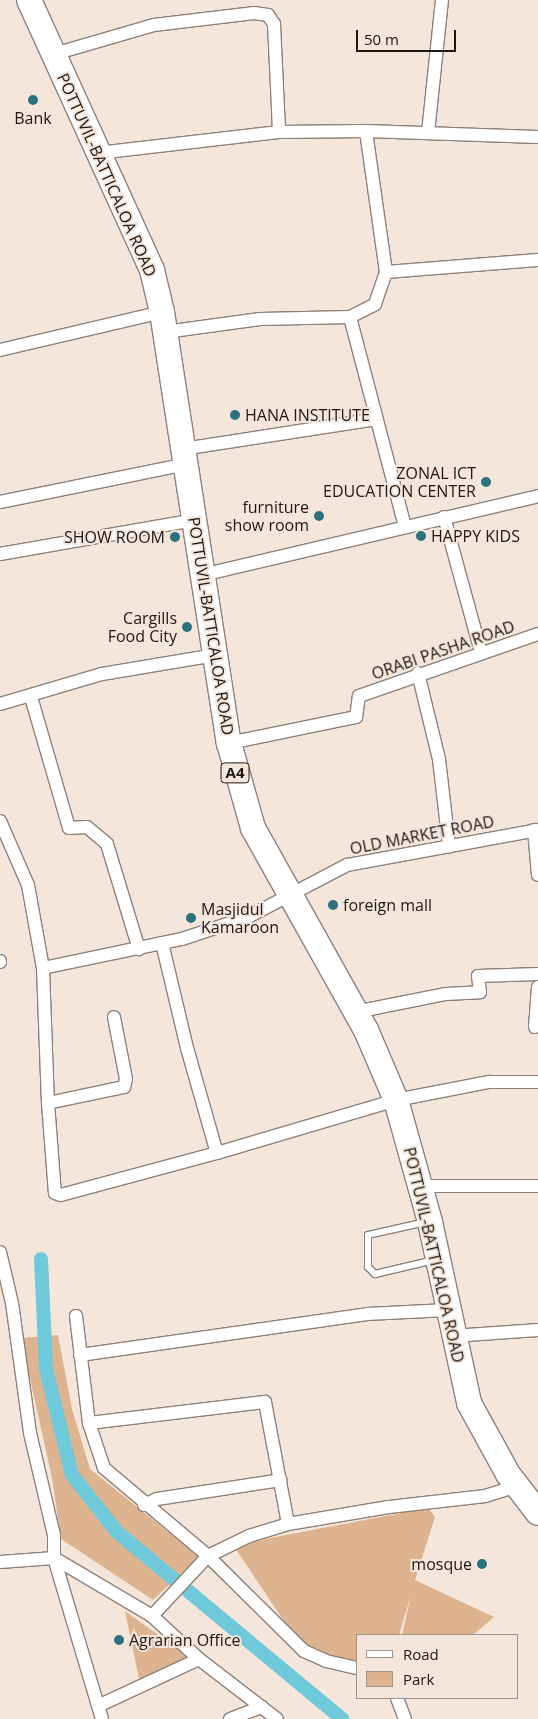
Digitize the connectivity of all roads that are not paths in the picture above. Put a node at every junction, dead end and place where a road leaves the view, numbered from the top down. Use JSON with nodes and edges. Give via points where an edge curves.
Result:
{"nodes":[{"id":1,"x":29,"y":0,"type":"edge"},
{"id":2,"x":442,"y":0,"type":"edge"},
{"id":3,"x":54,"y":54,"type":"junction"},
{"id":4,"x":366,"y":131,"type":"junction"},
{"id":5,"x":279,"y":132,"type":"junction"},
{"id":6,"x":428,"y":133,"type":"junction"},
{"id":7,"x":538,"y":137,"type":"edge"},
{"id":8,"x":98,"y":153,"type":"junction"},
{"id":9,"x":538,"y":260,"type":"edge"},
{"id":10,"x":386,"y":272,"type":"junction"},
{"id":11,"x":350,"y":317,"type":"junction"},
{"id":12,"x":164,"y":322,"type":"junction"},
{"id":13,"x":0,"y":350,"type":"edge"},
{"id":14,"x":376,"y":420,"type":"junction"},
{"id":15,"x":184,"y":456,"type":"junction"},
{"id":16,"x":538,"y":496,"type":"edge"},
{"id":17,"x":0,"y":502,"type":"edge"},
{"id":18,"x":444,"y":517,"type":"junction"},
{"id":19,"x":194,"y":520,"type":"junction"},
{"id":20,"x":406,"y":526,"type":"junction"},
{"id":21,"x":0,"y":554,"type":"edge"},
{"id":22,"x":202,"y":576,"type":"junction"},
{"id":23,"x":538,"y":634,"type":"edge"},
{"id":24,"x":481,"y":652,"type":"junction"},
{"id":25,"x":215,"y":655,"type":"junction"},
{"id":26,"x":418,"y":673,"type":"junction"},
{"id":27,"x":31,"y":697,"type":"junction"},
{"id":28,"x":0,"y":704,"type":"edge"},
{"id":29,"x":229,"y":743,"type":"junction"},
{"id":30,"x":0,"y":821,"type":"edge"},
{"id":31,"x":536,"y":830,"type":"edge"},
{"id":32,"x":450,"y":846,"type":"junction"},
{"id":33,"x":538,"y":875,"type":"edge"},
{"id":34,"x":288,"y":895,"type":"junction"},
{"id":35,"x":162,"y":943,"type":"junction"},
{"id":36,"x":139,"y":949,"type":"junction"},
{"id":37,"x":43,"y":968,"type":"junction"},
{"id":38,"x":538,"y":974,"type":"edge"},
{"id":39,"x":538,"y":987,"type":"edge"},
{"id":40,"x":355,"y":1012,"type":"junction"},
{"id":41,"x":114,"y":1017,"type":"dead end"},
{"id":42,"x":534,"y":1026,"type":"dead end"},
{"id":43,"x":538,"y":1082,"type":"edge"},
{"id":44,"x":396,"y":1100,"type":"junction"},
{"id":45,"x":48,"y":1102,"type":"junction"},
{"id":46,"x":217,"y":1153,"type":"junction"},
{"id":47,"x":420,"y":1186,"type":"junction"},
{"id":48,"x":538,"y":1186,"type":"edge"},
{"id":49,"x":430,"y":1222,"type":"junction"},
{"id":50,"x":0,"y":1252,"type":"edge"},
{"id":51,"x":438,"y":1259,"type":"junction"},
{"id":52,"x":448,"y":1310,"type":"junction"},
{"id":53,"x":76,"y":1316,"type":"dead end"},
{"id":54,"x":538,"y":1330,"type":"edge"},
{"id":55,"x":453,"y":1336,"type":"junction"},
{"id":56,"x":80,"y":1356,"type":"junction"},
{"id":57,"x":89,"y":1423,"type":"junction"},
{"id":58,"x":281,"y":1480,"type":"junction"},
{"id":59,"x":517,"y":1486,"type":"junction"},
{"id":60,"x":144,"y":1505,"type":"junction"},
{"id":61,"x":538,"y":1513,"type":"edge"},
{"id":62,"x":288,"y":1524,"type":"junction"},
{"id":63,"x":54,"y":1558,"type":"junction"},
{"id":64,"x":205,"y":1559,"type":"junction"},
{"id":65,"x":0,"y":1562,"type":"edge"},
{"id":66,"x":156,"y":1612,"type":"junction"},
{"id":67,"x":199,"y":1659,"type":"junction"},
{"id":68,"x":356,"y":1668,"type":"edge"},
{"id":69,"x":397,"y":1699,"type":"edge"},
{"id":70,"x":100,"y":1705,"type":"junction"},
{"id":71,"x":262,"y":1707,"type":"junction"},
{"id":72,"x":102,"y":1719,"type":"edge"},
{"id":73,"x":230,"y":1719,"type":"edge"},
{"id":74,"x":277,"y":1719,"type":"edge"},
{"id":75,"x":405,"y":1719,"type":"edge"}],
"edges":[{"from":1,"to":3,"type":"highway","name":"POTTUVIL-BATTICALOA ROAD","number":"A4"},
{"from":2,"to":6,"type":"street"},
{"from":3,"to":5,"type":"street","via":[[154,25],[254,13],[268,15],[274,24]]},
{"from":3,"to":8,"type":"highway","name":"POTTUVIL-BATTICALOA ROAD","number":"A4"},
{"from":4,"to":5,"type":"street"},
{"from":4,"to":6,"type":"street"},
{"from":4,"to":10,"type":"street"},
{"from":5,"to":8,"type":"street"},
{"from":6,"to":7,"type":"street"},
{"from":8,"to":12,"type":"highway","name":"POTTUVIL-BATTICALOA ROAD","number":"A4","via":[[152,270]]},
{"from":9,"to":10,"type":"street"},
{"from":10,"to":11,"type":"street","via":[[375,304]]},
{"from":11,"to":12,"type":"street"},
{"from":11,"to":14,"type":"street"},
{"from":12,"to":13,"type":"street"},
{"from":12,"to":15,"type":"highway","name":"POTTUVIL-BATTICALOA ROAD","number":"A4"},
{"from":14,"to":15,"type":"street"},
{"from":14,"to":20,"type":"street"},
{"from":15,"to":17,"type":"street"},
{"from":15,"to":19,"type":"highway","name":"POTTUVIL-BATTICALOA ROAD","number":"A4"},
{"from":16,"to":18,"type":"street"},
{"from":18,"to":20,"type":"street"},
{"from":18,"to":24,"type":"street"},
{"from":19,"to":21,"type":"street"},
{"from":19,"to":22,"type":"highway","name":"POTTUVIL-BATTICALOA ROAD","number":"A4"},
{"from":20,"to":22,"type":"street"},
{"from":22,"to":25,"type":"highway","name":"POTTUVIL-BATTICALOA ROAD","number":"A4"},
{"from":23,"to":24,"type":"street","name":"ORABI PASHA ROAD"},
{"from":24,"to":26,"type":"street","name":"ORABI PASHA ROAD"},
{"from":25,"to":27,"type":"street","via":[[102,674]]},
{"from":25,"to":29,"type":"highway","name":"POTTUVIL-BATTICALOA ROAD","number":"A4"},
{"from":26,"to":29,"type":"street","name":"ORABI PASHA ROAD","via":[[360,696],[356,717]]},
{"from":26,"to":32,"type":"street","via":[[439,759]]},
{"from":27,"to":28,"type":"street"},
{"from":27,"to":36,"type":"street","via":[[69,828],[87,827],[107,844]]},
{"from":29,"to":34,"type":"highway","name":"POTTUVIL-BATTICALOA ROAD","number":"A4","via":[[253,828]]},
{"from":30,"to":37,"type":"street","via":[[28,885]]},
{"from":31,"to":32,"type":"street","name":"OLD MARKET ROAD"},
{"from":31,"to":33,"type":"street"},
{"from":32,"to":34,"type":"street","name":"OLD MARKET ROAD","via":[[347,866]]},
{"from":34,"to":35,"type":"street","name":"OLD MARKET ROAD","via":[[248,918]]},
{"from":34,"to":40,"type":"highway","name":"POTTUVIL-BATTICALOA ROAD","number":"A4"},
{"from":35,"to":36,"type":"street","name":"OLD MARKET ROAD"},
{"from":35,"to":46,"type":"street"},
{"from":36,"to":37,"type":"street","name":"OLD MARKET ROAD"},
{"from":37,"to":45,"type":"street"},
{"from":38,"to":40,"type":"street","via":[[478,976],[480,992],[446,994]]},
{"from":39,"to":42,"type":"street"},
{"from":40,"to":44,"type":"highway","name":"POTTUVIL-BATTICALOA ROAD","number":"A4"},
{"from":41,"to":45,"type":"street","via":[[126,1079],[124,1087]]},
{"from":43,"to":44,"type":"street","via":[[489,1082]]},
{"from":44,"to":46,"type":"street"},
{"from":44,"to":47,"type":"highway","name":"POTTUVIL-BATTICALOA ROAD","number":"A4"},
{"from":45,"to":46,"type":"street","via":[[55,1193],[61,1195]]},
{"from":47,"to":48,"type":"street"},
{"from":47,"to":49,"type":"highway","name":"POTTUVIL-BATTICALOA ROAD","number":"A4"},
{"from":49,"to":51,"type":"highway","name":"POTTUVIL-BATTICALOA ROAD","number":"A4"},
{"from":49,"to":51,"type":"lane","via":[[368,1235],[368,1267],[375,1274]]},
{"from":50,"to":63,"type":"street","via":[[12,1303],[30,1433],[54,1535]]},
{"from":51,"to":52,"type":"highway","name":"POTTUVIL-BATTICALOA ROAD","number":"A4"},
{"from":52,"to":55,"type":"highway","name":"POTTUVIL-BATTICALOA ROAD","number":"A4"},
{"from":52,"to":56,"type":"street","via":[[367,1314]]},
{"from":53,"to":56,"type":"street"},
{"from":54,"to":55,"type":"street"},
{"from":55,"to":59,"type":"highway","name":"POTTUVIL-BATTICALOA ROAD","number":"A4","via":[[470,1403],[488,1440]]},
{"from":56,"to":57,"type":"street"},
{"from":57,"to":58,"type":"street","via":[[265,1402]]},
{"from":57,"to":60,"type":"street","via":[[104,1468]]},
{"from":58,"to":60,"type":"street","via":[[157,1499]]},
{"from":58,"to":62,"type":"street"},
{"from":59,"to":61,"type":"highway","name":"POTTUVIL-BATTICALOA ROAD","number":"A4"},
{"from":59,"to":62,"type":"street","via":[[485,1496],[389,1507]]},
{"from":60,"to":64,"type":"street"},
{"from":62,"to":64,"type":"street","via":[[249,1536]]},
{"from":63,"to":65,"type":"street"},
{"from":63,"to":66,"type":"street"},
{"from":63,"to":70,"type":"street"},
{"from":64,"to":66,"type":"street"},
{"from":64,"to":68,"type":"street","via":[[304,1651],[326,1661]]},
{"from":66,"to":67,"type":"street"},
{"from":67,"to":70,"type":"street"},
{"from":67,"to":71,"type":"street"},
{"from":69,"to":75,"type":"street"},
{"from":70,"to":72,"type":"street"},
{"from":71,"to":73,"type":"street"},
{"from":71,"to":74,"type":"street"}]}
